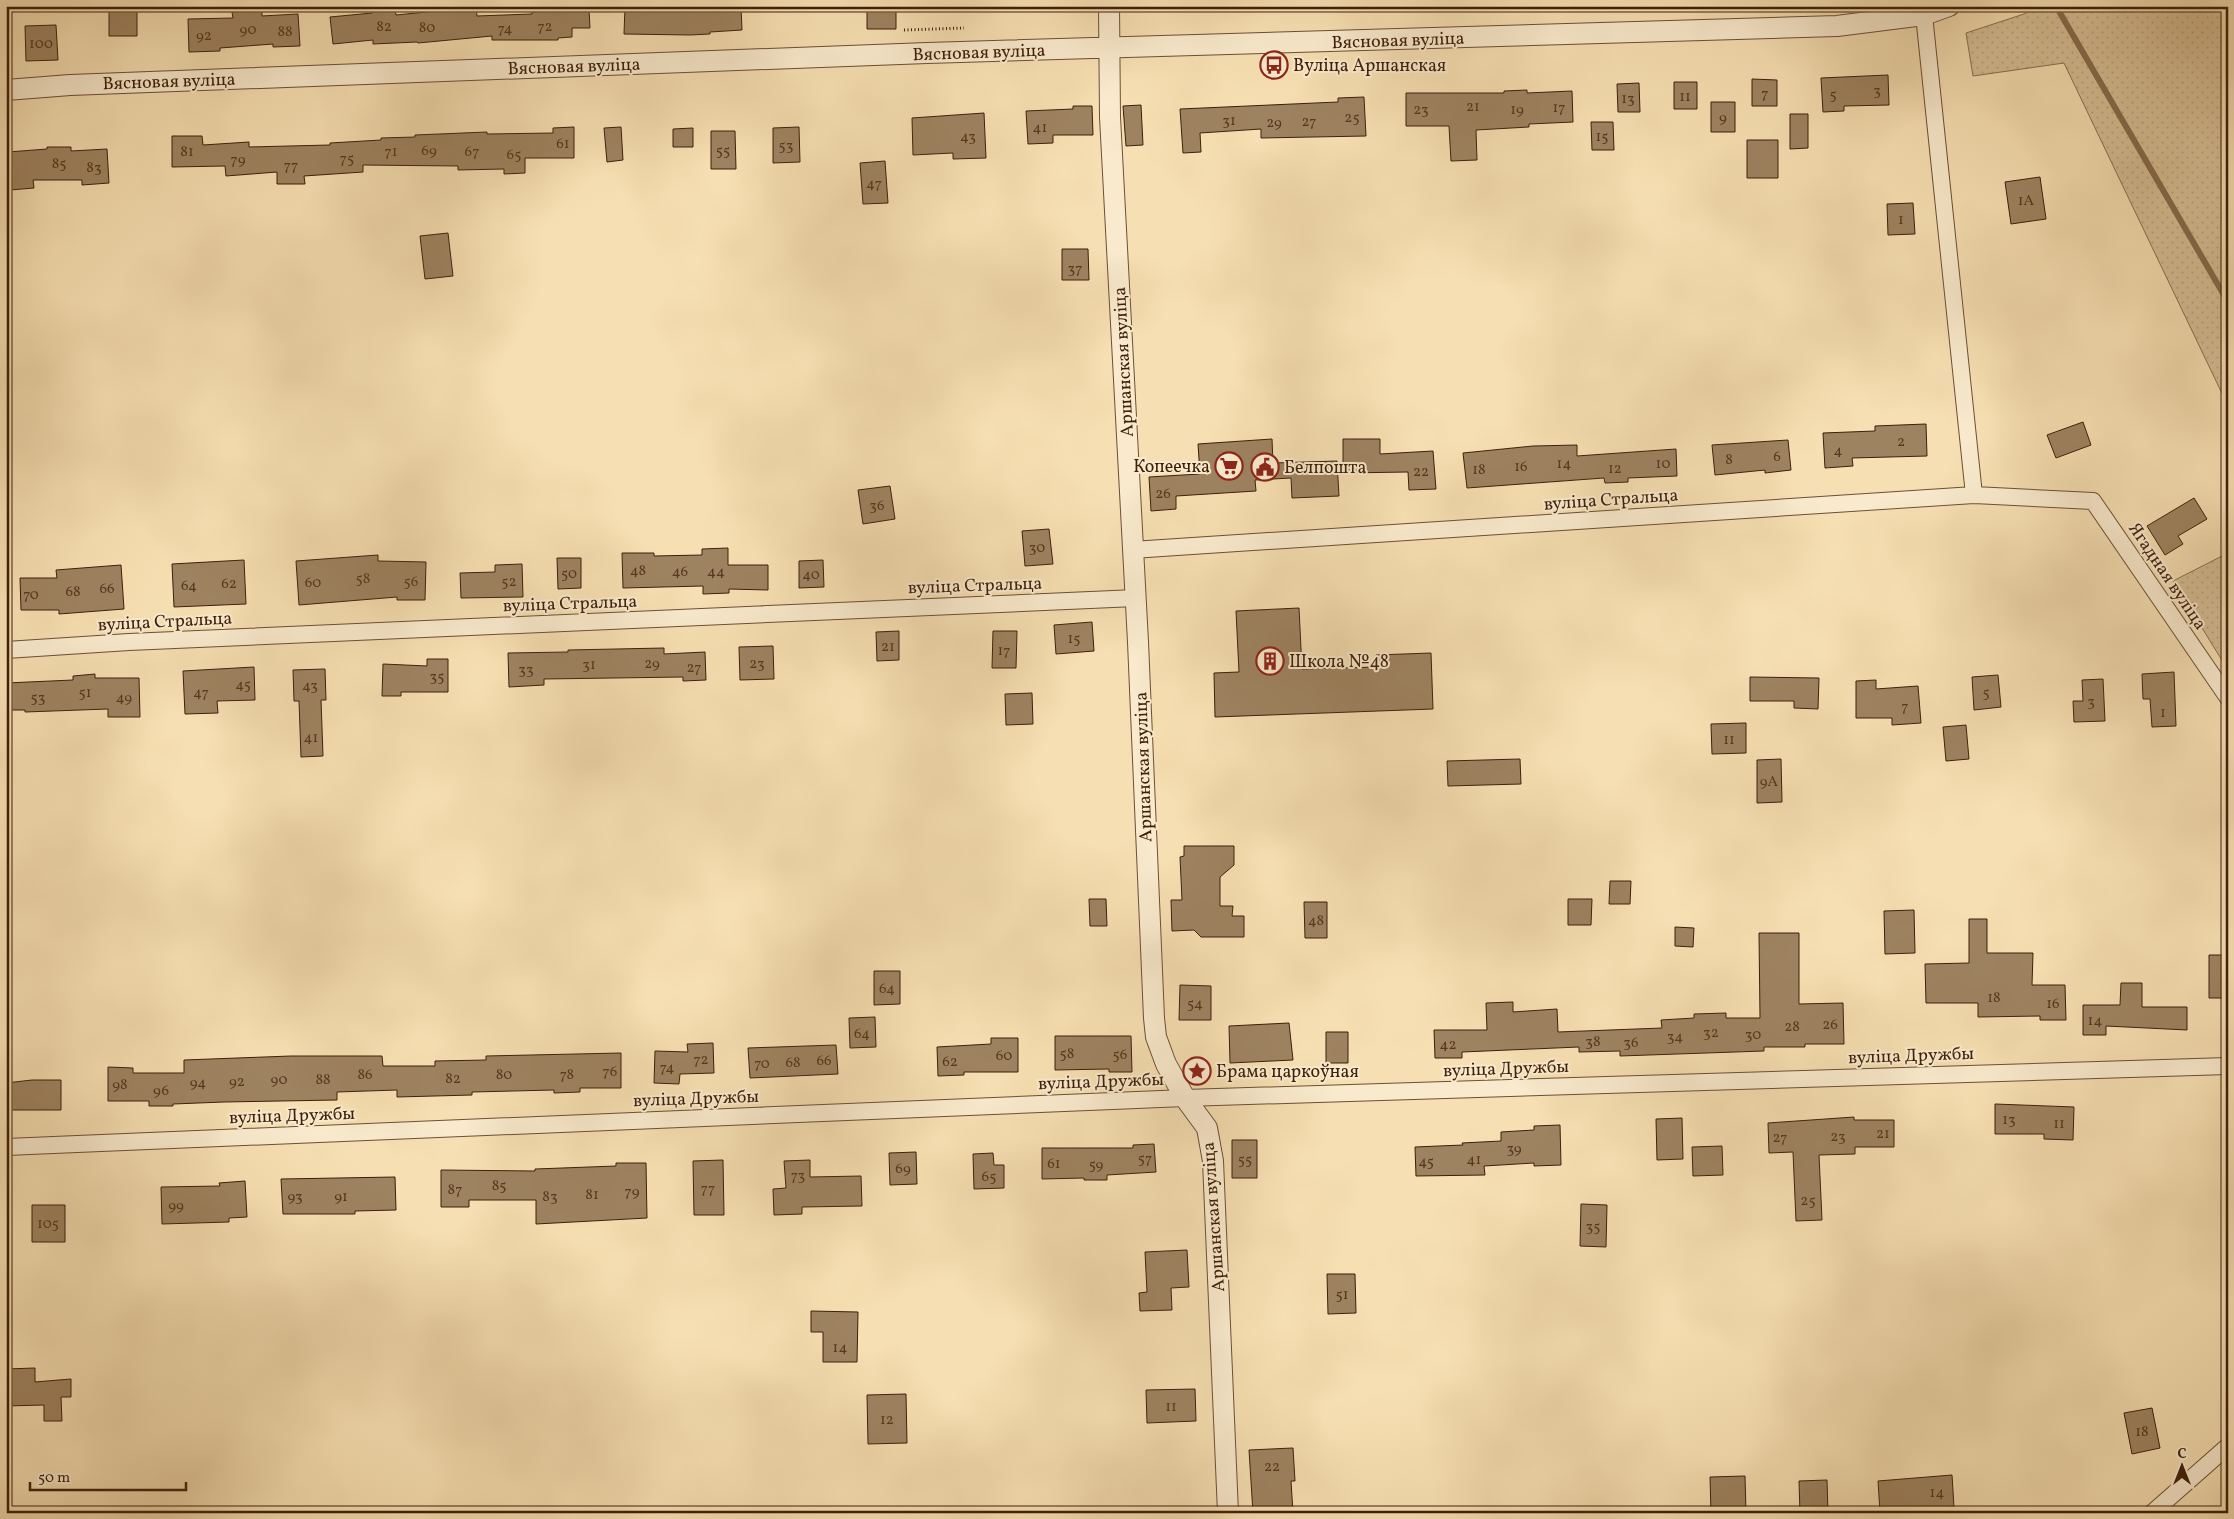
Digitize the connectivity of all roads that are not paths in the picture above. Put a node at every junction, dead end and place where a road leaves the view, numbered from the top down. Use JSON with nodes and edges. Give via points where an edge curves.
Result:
{"nodes":[{"id":1,"x":1109,"y":6,"type":"edge"},
{"id":2,"x":1949,"y":6,"type":"edge"},
{"id":3,"x":1924,"y":16,"type":"junction"},
{"id":4,"x":1110,"y":48,"type":"junction"},
{"id":5,"x":6,"y":90,"type":"edge"},
{"id":6,"x":1974,"y":495,"type":"junction"},
{"id":7,"x":2093,"y":501,"type":"joint"},
{"id":8,"x":1132,"y":550,"type":"junction"},
{"id":9,"x":1136,"y":598,"type":"junction"},
{"id":10,"x":6,"y":650,"type":"edge"},
{"id":11,"x":2228,"y":698,"type":"edge"},
{"id":12,"x":2228,"y":1066,"type":"edge"},
{"id":13,"x":1186,"y":1098,"type":"junction"},
{"id":14,"x":6,"y":1147,"type":"edge"},
{"id":15,"x":2228,"y":1446,"type":"edge"},
{"id":16,"x":1228,"y":1513,"type":"edge"},
{"id":17,"x":2152,"y":1513,"type":"edge"}],
"edges":[{"from":1,"to":4,"type":"street","name":"Аршанская вуліца"},
{"from":2,"to":3,"type":"street","name":"Вясновая вуліца"},
{"from":3,"to":4,"type":"street","name":"Вясновая вуліца","via":[[1836,26]]},
{"from":3,"to":6,"type":"street"},
{"from":4,"to":5,"type":"street","name":"Вясновая вуліца","via":[[150,82]]},
{"from":4,"to":8,"type":"street","name":"Аршанская вуліца"},
{"from":6,"to":7,"type":"street","name":"вуліца Стральца"},
{"from":6,"to":8,"type":"street","name":"вуліца Стральца"},
{"from":7,"to":11,"type":"street","name":"Ягадная вуліца"},
{"from":8,"to":9,"type":"street","name":"Аршанская вуліца"},
{"from":9,"to":10,"type":"street","name":"вуліца Стральца"},
{"from":9,"to":13,"type":"street","name":"Аршанская вуліца","via":[[1156,1037],[1166,1064]]},
{"from":12,"to":13,"type":"street","name":"вуліца Дружбы"},
{"from":13,"to":14,"type":"street","name":"вуліца Дружбы"},
{"from":13,"to":16,"type":"street","name":"Аршанская вуліца","via":[[1207,1128],[1212,1161]]},
{"from":15,"to":17,"type":"street"}]}
